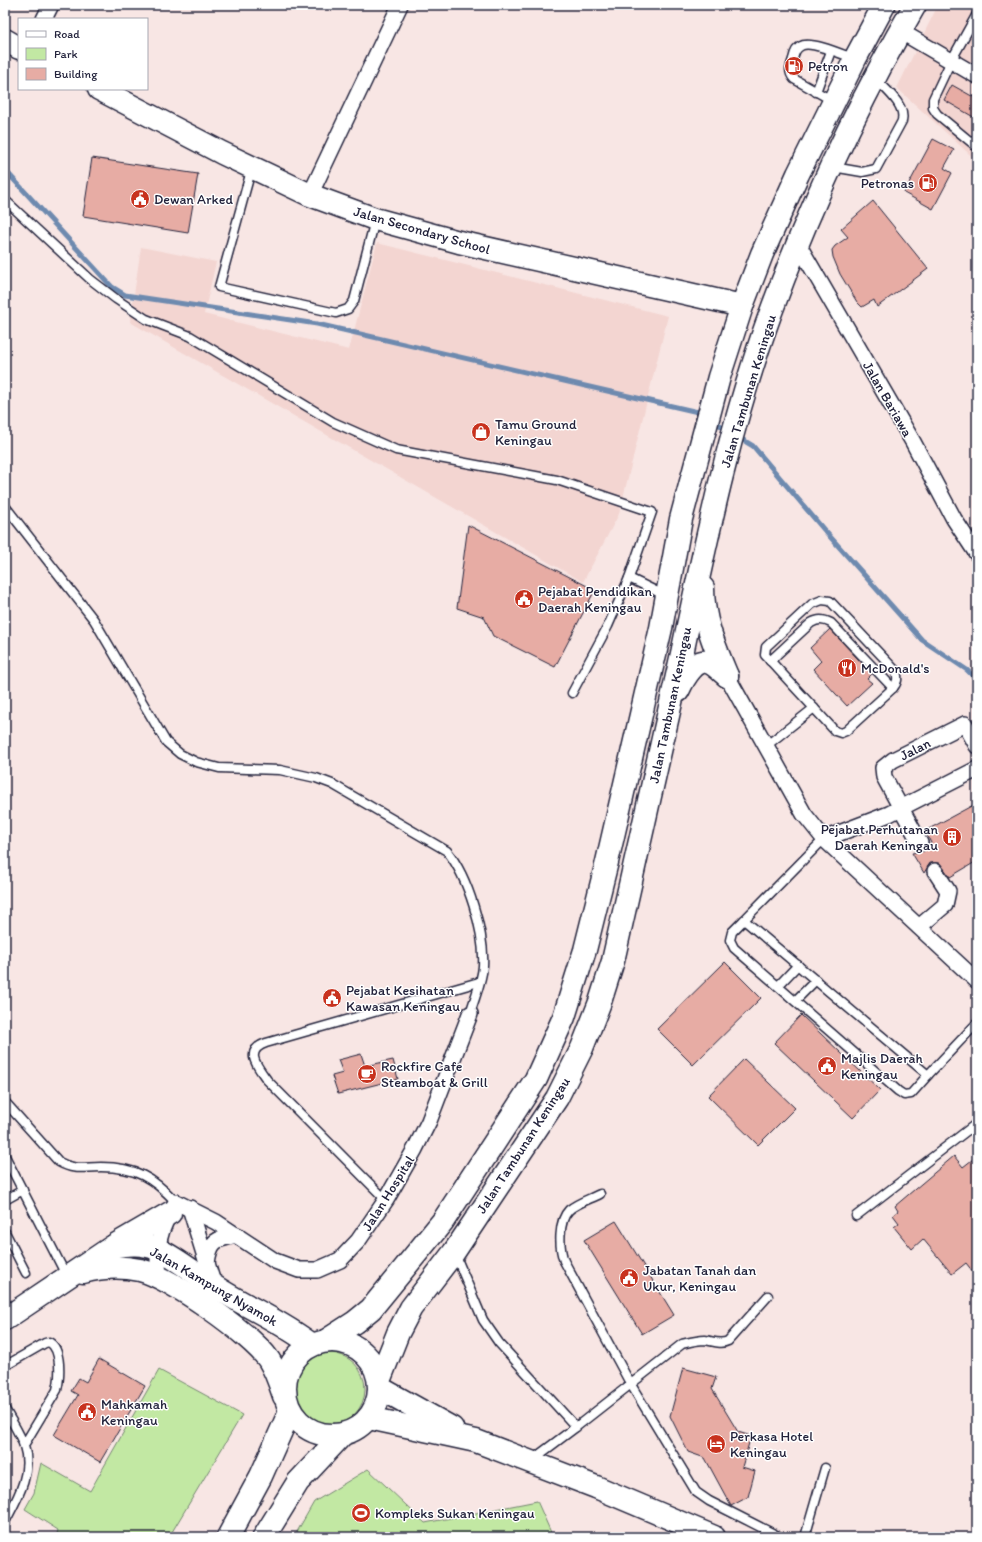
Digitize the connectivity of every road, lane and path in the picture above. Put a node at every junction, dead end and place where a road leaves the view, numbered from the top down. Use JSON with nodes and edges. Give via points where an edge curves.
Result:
{"nodes":[{"id":1,"x":51,"y":5,"type":"edge"},
{"id":2,"x":400,"y":5,"type":"edge"},
{"id":3,"x":884,"y":5,"type":"edge"},
{"id":4,"x":915,"y":5,"type":"edge"},
{"id":5,"x":977,"y":14,"type":"edge"},
{"id":6,"x":44,"y":18,"type":"edge"},
{"id":7,"x":900,"y":31,"type":"junction"},
{"id":8,"x":5,"y":40,"type":"edge"},
{"id":9,"x":18,"y":47,"type":"edge"},
{"id":10,"x":831,"y":51,"type":"junction"},
{"id":11,"x":855,"y":59,"type":"junction"},
{"id":12,"x":951,"y":61,"type":"junction"},
{"id":13,"x":977,"y":76,"type":"edge"},
{"id":14,"x":874,"y":77,"type":"junction"},
{"id":15,"x":101,"y":90,"type":"edge"},
{"id":16,"x":825,"y":97,"type":"junction"},
{"id":17,"x":977,"y":147,"type":"edge"},
{"id":18,"x":832,"y":166,"type":"junction"},
{"id":19,"x":252,"y":167,"type":"junction"},
{"id":20,"x":310,"y":195,"type":"junction"},
{"id":21,"x":5,"y":200,"type":"edge"},
{"id":22,"x":375,"y":219,"type":"junction"},
{"id":23,"x":798,"y":244,"type":"junction"},
{"id":24,"x":742,"y":306,"type":"junction"},
{"id":25,"x":5,"y":506,"type":"edge"},
{"id":26,"x":705,"y":545,"type":"junction"},
{"id":27,"x":977,"y":554,"type":"edge"},
{"id":28,"x":629,"y":578,"type":"junction"},
{"id":29,"x":667,"y":596,"type":"junction"},
{"id":30,"x":770,"y":661,"type":"junction"},
{"id":31,"x":727,"y":676,"type":"junction"},
{"id":32,"x":893,"y":688,"type":"junction"},
{"id":33,"x":572,"y":694,"type":"dead end"},
{"id":34,"x":670,"y":708,"type":"junction"},
{"id":35,"x":814,"y":708,"type":"junction"},
{"id":36,"x":766,"y":746,"type":"junction"},
{"id":37,"x":977,"y":746,"type":"edge"},
{"id":38,"x":977,"y":769,"type":"edge"},
{"id":39,"x":900,"y":809,"type":"junction"},
{"id":40,"x":824,"y":839,"type":"junction"},
{"id":41,"x":920,"y":843,"type":"dead end"},
{"id":42,"x":935,"y":871,"type":"dead end"},
{"id":43,"x":744,"y":920,"type":"junction"},
{"id":44,"x":919,"y":927,"type":"junction"},
{"id":45,"x":798,"y":965,"type":"junction"},
{"id":46,"x":816,"y":980,"type":"junction"},
{"id":47,"x":977,"y":981,"type":"edge"},
{"id":48,"x":479,"y":982,"type":"junction"},
{"id":49,"x":778,"y":986,"type":"junction"},
{"id":50,"x":795,"y":1001,"type":"junction"},
{"id":51,"x":470,"y":1014,"type":"joint"},
{"id":52,"x":977,"y":1022,"type":"edge"},
{"id":53,"x":928,"y":1075,"type":"junction"},
{"id":54,"x":5,"y":1102,"type":"edge"},
{"id":55,"x":977,"y":1123,"type":"edge"},
{"id":56,"x":5,"y":1157,"type":"edge"},
{"id":57,"x":22,"y":1190,"type":"junction"},
{"id":58,"x":600,"y":1194,"type":"dead end"},
{"id":59,"x":5,"y":1200,"type":"edge"},
{"id":60,"x":386,"y":1200,"type":"junction"},
{"id":61,"x":173,"y":1208,"type":"junction"},
{"id":62,"x":190,"y":1208,"type":"junction"},
{"id":63,"x":856,"y":1216,"type":"dead end"},
{"id":64,"x":5,"y":1232,"type":"edge"},
{"id":65,"x":237,"y":1235,"type":"junction"},
{"id":66,"x":112,"y":1247,"type":"junction"},
{"id":67,"x":158,"y":1249,"type":"junction"},
{"id":68,"x":454,"y":1252,"type":"junction"},
{"id":69,"x":207,"y":1263,"type":"junction"},
{"id":70,"x":26,"y":1273,"type":"dead end"},
{"id":71,"x":70,"y":1277,"type":"junction"},
{"id":72,"x":158,"y":1278,"type":"junction"},
{"id":73,"x":214,"y":1286,"type":"junction"},
{"id":74,"x":768,"y":1296,"type":"dead end"},
{"id":75,"x":5,"y":1319,"type":"edge"},
{"id":76,"x":319,"y":1342,"type":"junction"},
{"id":77,"x":5,"y":1366,"type":"edge"},
{"id":78,"x":630,"y":1383,"type":"junction"},
{"id":79,"x":379,"y":1384,"type":"junction"},
{"id":80,"x":287,"y":1404,"type":"junction"},
{"id":81,"x":5,"y":1409,"type":"edge"},
{"id":82,"x":369,"y":1418,"type":"junction"},
{"id":83,"x":576,"y":1427,"type":"junction"},
{"id":84,"x":343,"y":1434,"type":"junction"},
{"id":85,"x":476,"y":1441,"type":"junction"},
{"id":86,"x":24,"y":1445,"type":"junction"},
{"id":87,"x":529,"y":1461,"type":"junction"},
{"id":88,"x":825,"y":1468,"type":"dead end"},
{"id":89,"x":5,"y":1522,"type":"edge"},
{"id":90,"x":680,"y":1530,"type":"edge"},
{"id":91,"x":228,"y":1537,"type":"edge"},
{"id":92,"x":264,"y":1537,"type":"edge"},
{"id":93,"x":712,"y":1537,"type":"edge"},
{"id":94,"x":780,"y":1537,"type":"edge"},
{"id":95,"x":804,"y":1537,"type":"edge"}],
"edges":[{"from":1,"to":6,"type":"street"},
{"from":2,"to":20,"type":"street"},
{"from":3,"to":11,"type":"main road","name":"Jalan Tambunan Keningau"},
{"from":4,"to":7,"type":"main road","name":"Jalan Tambunan Keningau"},
{"from":5,"to":12,"type":"lane"},
{"from":7,"to":12,"type":"street"},
{"from":7,"to":14,"type":"main road","name":"Jalan Tambunan Keningau"},
{"from":8,"to":9,"type":"main road"},
{"from":10,"to":11,"type":"lane"},
{"from":10,"to":16,"type":"lane"},
{"from":10,"to":16,"type":"lane","via":[[809,44],[801,45],[796,50],[790,68],[790,74],[794,79]]},
{"from":11,"to":16,"type":"main road","name":"Jalan Tambunan Keningau"},
{"from":12,"to":13,"type":"street"},
{"from":12,"to":17,"type":"lane","via":[[933,99],[933,108]]},
{"from":14,"to":18,"type":"main road","name":"Jalan Tambunan Keningau"},
{"from":14,"to":18,"type":"lane","via":[[899,105],[904,116],[902,122],[876,169],[862,172]]},
{"from":15,"to":19,"type":"main road","name":"Jalan Secondary School"},
{"from":16,"to":24,"type":"main road","name":"Jalan Tambunan Keningau","via":[[794,181]]},
{"from":18,"to":23,"type":"main road","name":"Jalan Tambunan Keningau"},
{"from":19,"to":20,"type":"main road","name":"Jalan Secondary School"},
{"from":19,"to":22,"type":"lane","via":[[219,287],[336,313],[348,309],[354,301]]},
{"from":20,"to":22,"type":"main road","name":"Jalan Secondary School"},
{"from":21,"to":28,"type":"lane","via":[[90,279],[116,299],[146,318],[190,336],[334,422],[396,450],[557,480],[652,512]]},
{"from":22,"to":24,"type":"main road","name":"Jalan Secondary School","via":[[459,242]]},
{"from":23,"to":26,"type":"main road","name":"Jalan Tambunan Keningau","via":[[769,319],[736,423]]},
{"from":23,"to":27,"type":"street","name":"Jalan Bariawa"},
{"from":24,"to":29,"type":"main road","name":"Jalan Tambunan Keningau","via":[[709,411],[681,519]]},
{"from":25,"to":48,"type":"lane","via":[[94,620],[166,742],[180,754],[196,762],[219,768],[280,770],[316,778],[363,801],[447,851],[456,862],[466,884],[480,928],[483,968]]},
{"from":26,"to":31,"type":"main road","via":[[705,616],[712,641]]},
{"from":26,"to":34,"type":"main road","name":"Jalan Tambunan Keningau"},
{"from":28,"to":29,"type":"lane"},
{"from":28,"to":33,"type":"lane","via":[[608,626]]},
{"from":29,"to":76,"type":"main road","name":"Jalan Tambunan Keningau","via":[[643,709],[585,950],[551,1049],[519,1107],[443,1221],[371,1309],[355,1322]]},
{"from":30,"to":32,"type":"lane","via":[[811,623],[824,620],[831,623]]},
{"from":30,"to":32,"type":"lane","via":[[765,655],[766,647],[812,604],[826,600],[896,671],[898,680]]},
{"from":30,"to":35,"type":"lane"},
{"from":31,"to":34,"type":"main road","via":[[711,663],[700,663],[685,677]]},
{"from":31,"to":36,"type":"street"},
{"from":32,"to":35,"type":"lane","via":[[844,732],[835,731]]},
{"from":34,"to":68,"type":"main road","name":"Jalan Tambunan Keningau","via":[[613,961],[589,1030],[557,1098]]},
{"from":35,"to":36,"type":"lane"},
{"from":36,"to":40,"type":"street","via":[[804,814]]},
{"from":37,"to":39,"type":"street","name":"Jalan","via":[[965,724],[893,760],[884,768],[884,777]]},
{"from":38,"to":39,"type":"street"},
{"from":39,"to":40,"type":"street"},
{"from":39,"to":41,"type":"street"},
{"from":40,"to":43,"type":"lane"},
{"from":40,"to":44,"type":"street"},
{"from":42,"to":44,"type":"street","via":[[948,891],[944,904]]},
{"from":43,"to":45,"type":"lane"},
{"from":43,"to":49,"type":"lane","via":[[732,932],[730,940],[734,948]]},
{"from":44,"to":47,"type":"street"},
{"from":45,"to":46,"type":"lane"},
{"from":45,"to":49,"type":"lane"},
{"from":46,"to":50,"type":"lane"},
{"from":46,"to":53,"type":"lane"},
{"from":48,"to":51,"type":"lane"},
{"from":48,"to":60,"type":"lane","via":[[266,1043],[254,1051],[258,1068],[267,1080]]},
{"from":49,"to":50,"type":"lane"},
{"from":50,"to":53,"type":"lane","via":[[904,1095],[911,1094]]},
{"from":51,"to":60,"type":"street","name":"Jalan Hospital","via":[[429,1121]]},
{"from":52,"to":53,"type":"lane"},
{"from":54,"to":61,"type":"lane","via":[[59,1162],[69,1168],[122,1168],[141,1174],[158,1183]]},
{"from":55,"to":63,"type":"lane"},
{"from":56,"to":57,"type":"lane"},
{"from":57,"to":59,"type":"lane"},
{"from":57,"to":71,"type":"lane"},
{"from":58,"to":78,"type":"lane","via":[[574,1206],[564,1216],[561,1251]]},
{"from":60,"to":65,"type":"street","name":"Jalan Hospital","via":[[348,1253],[340,1260],[317,1270],[299,1270],[275,1261]]},
{"from":61,"to":62,"type":"street","name":"Jalan Hospital"},
{"from":61,"to":66,"type":"main road"},
{"from":61,"to":67,"type":"street","via":[[159,1233]]},
{"from":62,"to":65,"type":"street","name":"Jalan Hospital"},
{"from":62,"to":69,"type":"street"},
{"from":64,"to":70,"type":"lane"},
{"from":65,"to":69,"type":"street","via":[[215,1241],[211,1246]]},
{"from":66,"to":67,"type":"main road","name":"Jalan Kampung Nyamok","via":[[132,1244]]},
{"from":66,"to":71,"type":"main road","name":"Jalan Kampung Nyamok"},
{"from":67,"to":72,"type":"street"},
{"from":67,"to":73,"type":"main road","name":"Jalan Kampung Nyamok"},
{"from":68,"to":79,"type":"main road","name":"Jalan Tambunan Keningau","via":[[411,1308],[398,1333]]},
{"from":68,"to":83,"type":"lane","via":[[483,1320],[499,1342]]},
{"from":69,"to":73,"type":"street"},
{"from":71,"to":72,"type":"main road","name":"Jalan Kampung Nyamok","via":[[112,1266],[141,1270]]},
{"from":71,"to":75,"type":"main road","name":"Jalan Kampung Nyamok"},
{"from":72,"to":80,"type":"main road","name":"Jalan Kampung Nyamok","via":[[200,1302],[253,1342],[274,1368]]},
{"from":73,"to":76,"type":"main road","name":"Jalan Kampung Nyamok","via":[[258,1313]]},
{"from":74,"to":78,"type":"lane","via":[[728,1341],[718,1343],[704,1340],[682,1344]]},
{"from":76,"to":79,"type":"main road","via":[[342,1341],[355,1346],[375,1367]]},
{"from":76,"to":80,"type":"main road","via":[[298,1353],[289,1366],[284,1381]]},
{"from":77,"to":86,"type":"lane","via":[[45,1343],[54,1345],[57,1351],[60,1380],[57,1390]]},
{"from":78,"to":83,"type":"lane"},
{"from":78,"to":94,"type":"lane","via":[[696,1492]]},
{"from":79,"to":82,"type":"main road","via":[[376,1404]]},
{"from":79,"to":85,"type":"main road"},
{"from":80,"to":84,"type":"main road","via":[[299,1423],[312,1431],[327,1435]]},
{"from":80,"to":91,"type":"main road","via":[[261,1476]]},
{"from":81,"to":86,"type":"lane"},
{"from":82,"to":84,"type":"main road","via":[[357,1428]]},
{"from":82,"to":85,"type":"main road"},
{"from":83,"to":87,"type":"lane"},
{"from":84,"to":92,"type":"main road","via":[[298,1482]]},
{"from":85,"to":87,"type":"main road"},
{"from":86,"to":89,"type":"lane","via":[[24,1482]]},
{"from":87,"to":90,"type":"main road"},
{"from":88,"to":95,"type":"lane"},
{"from":90,"to":93,"type":"main road"}]}
